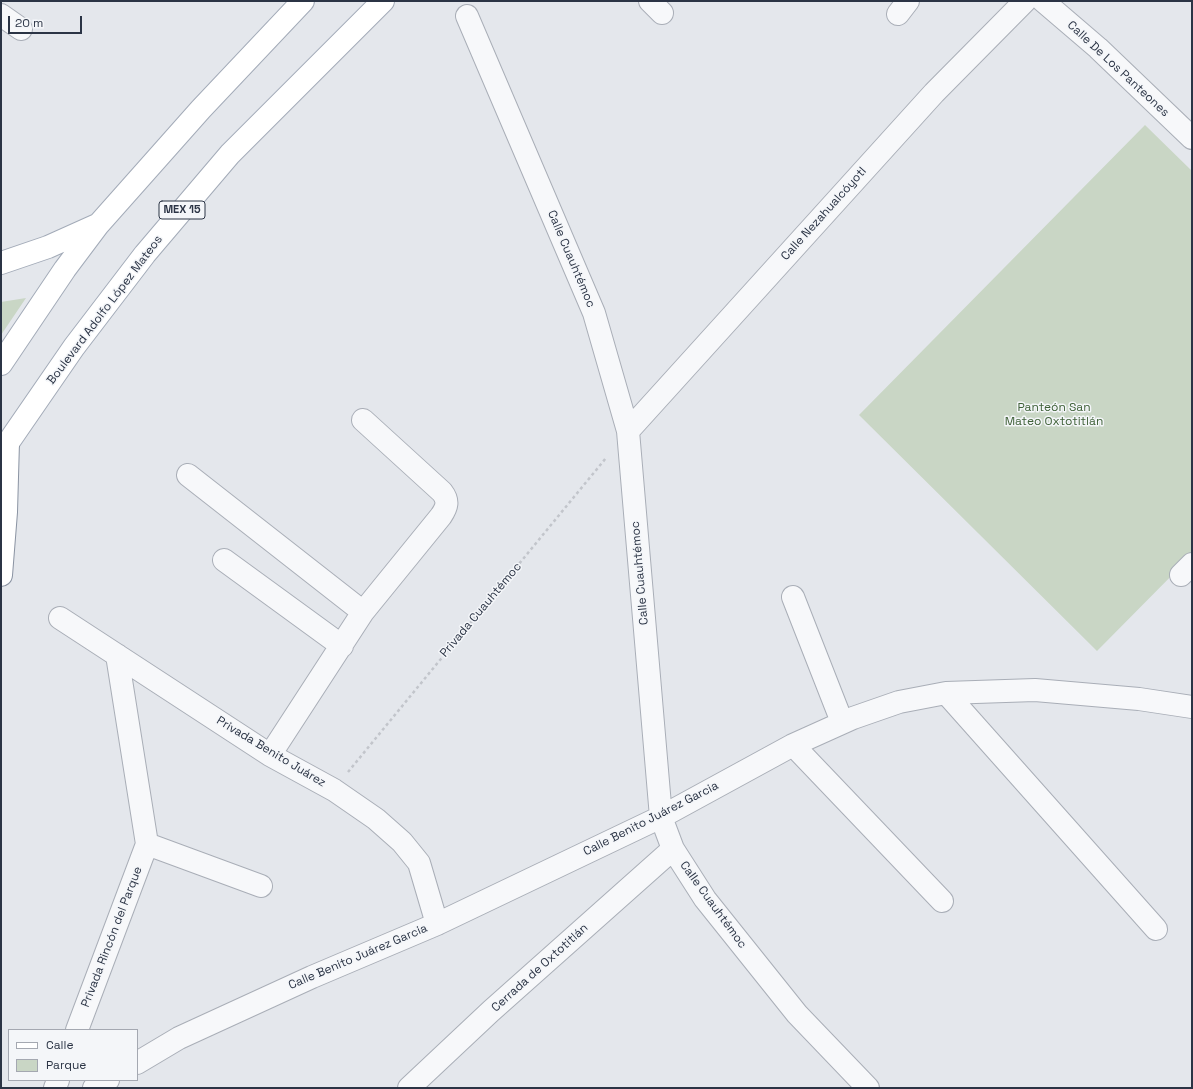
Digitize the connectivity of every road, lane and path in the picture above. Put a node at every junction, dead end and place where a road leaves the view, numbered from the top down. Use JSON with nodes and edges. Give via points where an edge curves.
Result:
{"nodes":[{"id":1,"x":303,"y":1,"type":"edge"},
{"id":2,"x":383,"y":1,"type":"edge"},
{"id":3,"x":1025,"y":1,"type":"edge"},
{"id":4,"x":1043,"y":1,"type":"edge"},
{"id":5,"x":1,"y":15,"type":"edge"},
{"id":6,"x":467,"y":16,"type":"dead end"},
{"id":7,"x":21,"y":29,"type":"dead end"},
{"id":8,"x":1192,"y":138,"type":"edge"},
{"id":9,"x":98,"y":225,"type":"junction"},
{"id":10,"x":1,"y":263,"type":"edge"},
{"id":11,"x":1,"y":364,"type":"edge"},
{"id":12,"x":363,"y":420,"type":"dead end"},
{"id":13,"x":628,"y":431,"type":"junction"},
{"id":14,"x":4,"y":448,"type":"edge"},
{"id":15,"x":188,"y":475,"type":"dead end"},
{"id":16,"x":224,"y":560,"type":"dead end"},
{"id":17,"x":1,"y":575,"type":"edge"},
{"id":18,"x":793,"y":597,"type":"dead end"},
{"id":19,"x":363,"y":612,"type":"junction"},
{"id":20,"x":60,"y":618,"type":"dead end"},
{"id":21,"x":342,"y":646,"type":"junction"},
{"id":22,"x":117,"y":655,"type":"junction"},
{"id":23,"x":946,"y":693,"type":"junction"},
{"id":24,"x":1192,"y":707,"type":"edge"},
{"id":25,"x":842,"y":722,"type":"junction"},
{"id":26,"x":793,"y":745,"type":"junction"},
{"id":27,"x":270,"y":755,"type":"junction"},
{"id":28,"x":334,"y":790,"type":"junction"},
{"id":29,"x":661,"y":817,"type":"junction"},
{"id":30,"x":147,"y":844,"type":"junction"},
{"id":31,"x":673,"y":849,"type":"junction"},
{"id":32,"x":260,"y":886,"type":"dead end"},
{"id":33,"x":942,"y":901,"type":"dead end"},
{"id":34,"x":437,"y":924,"type":"junction"},
{"id":35,"x":1156,"y":928,"type":"dead end"},
{"id":36,"x":77,"y":1029,"type":"edge"},
{"id":37,"x":138,"y":1062,"type":"edge"},
{"id":38,"x":106,"y":1081,"type":"edge"},
{"id":39,"x":94,"y":1088,"type":"edge"},
{"id":40,"x":409,"y":1088,"type":"edge"},
{"id":41,"x":868,"y":1088,"type":"edge"}],
"edges":[{"from":1,"to":9,"type":"main road","via":[[201,109]]},
{"from":2,"to":14,"type":"main road","name":"Boulevard Adolfo López Mateos","number":"MEX 15","via":[[230,154],[150,248],[74,347]]},
{"from":3,"to":13,"type":"street","name":"Calle Nezahualcóyotl","via":[[934,93]]},
{"from":4,"to":8,"type":"street","name":"Calle De Los Panteones","via":[[1098,48]]},
{"from":5,"to":7,"type":"street"},
{"from":6,"to":13,"type":"street","name":"Calle Cuauhtémoc","via":[[594,314]]},
{"from":9,"to":10,"type":"main road","via":[[48,247]]},
{"from":9,"to":11,"type":"main road"},
{"from":12,"to":19,"type":"street","via":[[442,492],[447,505],[441,516]]},
{"from":13,"to":28,"type":"path","name":"Privada Cuauhtémoc"},
{"from":13,"to":29,"type":"street","name":"Calle Cuauhtémoc"},
{"from":14,"to":17,"type":"main road","via":[[6,512]]},
{"from":15,"to":19,"type":"street"},
{"from":16,"to":21,"type":"street"},
{"from":18,"to":25,"type":"street"},
{"from":19,"to":21,"type":"street"},
{"from":20,"to":22,"type":"street","name":"Privada Benito Juárez"},
{"from":21,"to":27,"type":"street"},
{"from":22,"to":27,"type":"street","name":"Privada Benito Juárez"},
{"from":22,"to":30,"type":"street","name":"Privada Rincón del Parque"},
{"from":23,"to":24,"type":"street","name":"Calle Benito Juárez Garcia","via":[[1035,690],[1139,699]]},
{"from":23,"to":25,"type":"street","name":"Calle Benito Juárez Garcia","via":[[899,702]]},
{"from":23,"to":35,"type":"street"},
{"from":25,"to":26,"type":"street","name":"Calle Benito Juárez Garcia"},
{"from":26,"to":29,"type":"street","name":"Calle Benito Juárez Garcia"},
{"from":26,"to":33,"type":"street"},
{"from":27,"to":28,"type":"street","name":"Privada Benito Juárez"},
{"from":28,"to":34,"type":"street","name":"Privada Benito Juárez","via":[[376,819],[402,842],[420,863]]},
{"from":29,"to":31,"type":"street","name":"Calle Cuauhtémoc"},
{"from":29,"to":34,"type":"street","name":"Calle Benito Juárez Garcia"},
{"from":30,"to":32,"type":"street"},
{"from":30,"to":36,"type":"street","name":"Privada Rincón del Parque"},
{"from":31,"to":40,"type":"street","name":"Cerrada de Oxtotitlán"},
{"from":31,"to":41,"type":"street","name":"Calle Cuauhtémoc","via":[[706,900],[787,1002]]},
{"from":34,"to":37,"type":"street","name":"Calle Benito Juárez Garcia","via":[[193,1031]]},
{"from":38,"to":39,"type":"street"}]}
